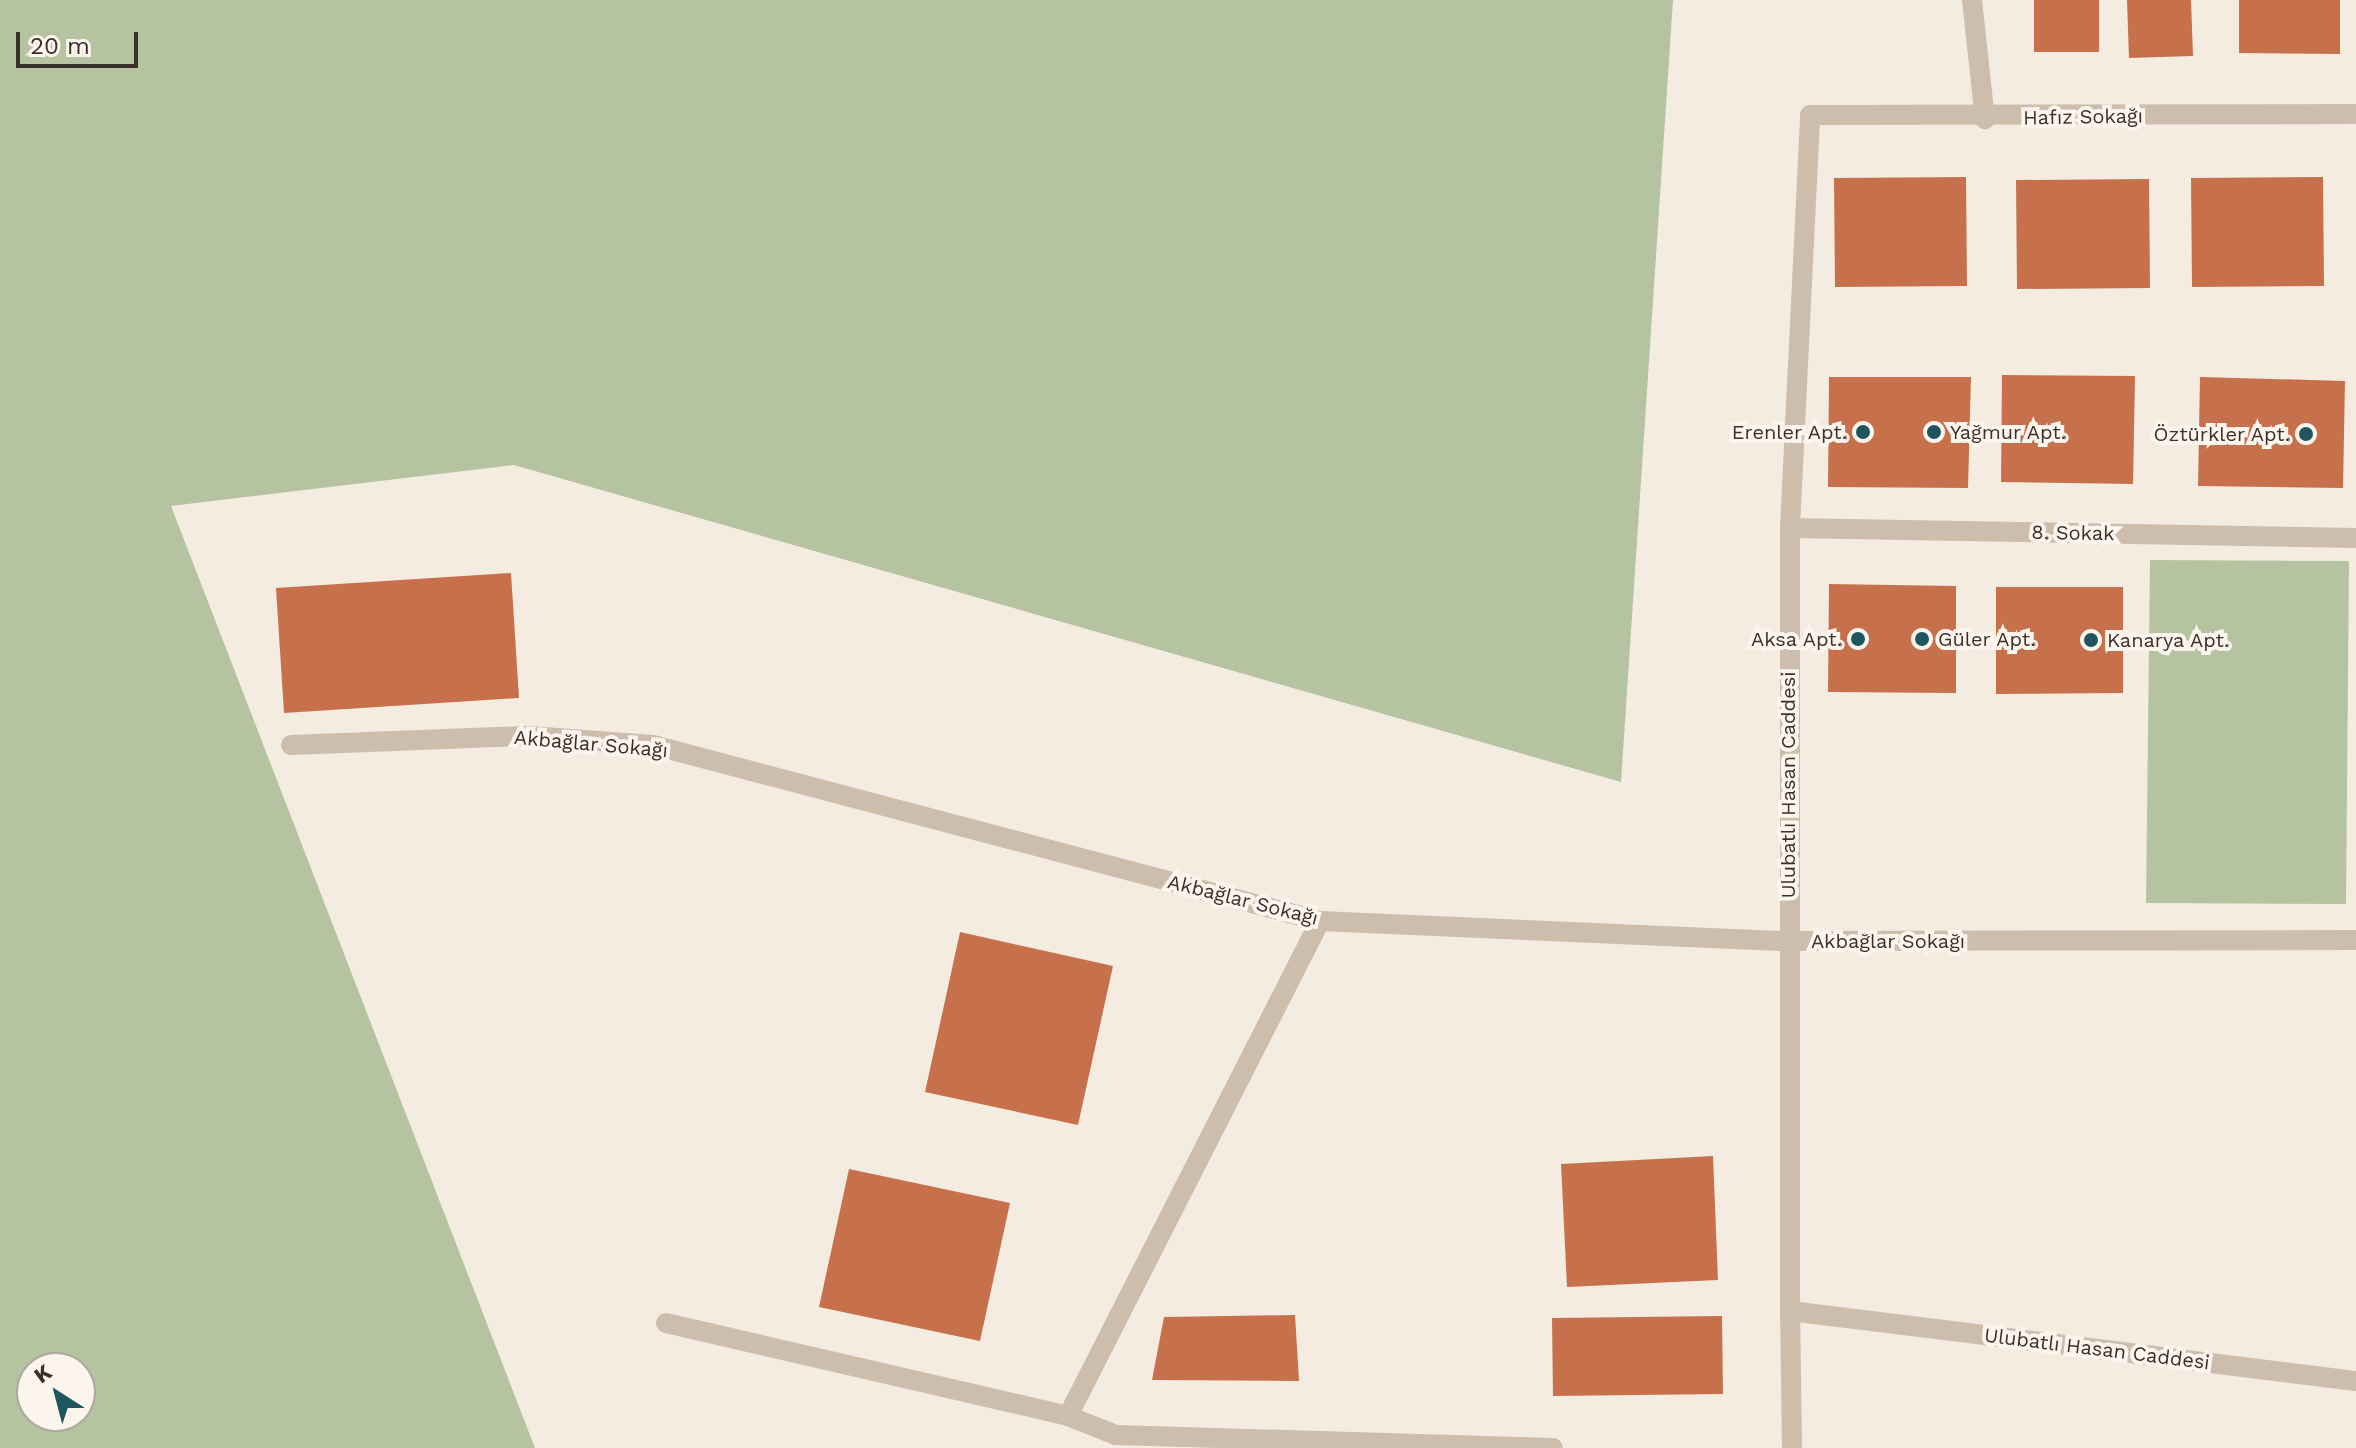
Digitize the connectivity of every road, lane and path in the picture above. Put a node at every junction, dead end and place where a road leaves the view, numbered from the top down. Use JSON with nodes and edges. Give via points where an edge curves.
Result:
{"nodes":[{"id":1,"x":1972,"y":0,"type":"edge"},
{"id":2,"x":2356,"y":114,"type":"edge"},
{"id":3,"x":1810,"y":115,"type":"joint"},
{"id":4,"x":1985,"y":119,"type":"junction"},
{"id":5,"x":1790,"y":528,"type":"junction"},
{"id":6,"x":2356,"y":538,"type":"edge"},
{"id":7,"x":291,"y":745,"type":"dead end"},
{"id":8,"x":1320,"y":921,"type":"junction"},
{"id":9,"x":2356,"y":940,"type":"edge"},
{"id":10,"x":1787,"y":941,"type":"junction"},
{"id":11,"x":1790,"y":1311,"type":"junction"},
{"id":12,"x":666,"y":1323,"type":"dead end"},
{"id":13,"x":2356,"y":1381,"type":"edge"},
{"id":14,"x":1068,"y":1416,"type":"junction"},
{"id":15,"x":1553,"y":1448,"type":"edge"},
{"id":16,"x":1792,"y":1448,"type":"edge"}],
"edges":[{"from":1,"to":4,"type":"street"},
{"from":2,"to":4,"type":"street","name":"Hafız Sokağı"},
{"from":3,"to":4,"type":"street","name":"Hafız Sokağı"},
{"from":3,"to":5,"type":"street","name":"Ulubatlı Hasan Caddesi"},
{"from":5,"to":6,"type":"street","name":"8. Sokak"},
{"from":5,"to":10,"type":"street","name":"Ulubatlı Hasan Caddesi"},
{"from":7,"to":8,"type":"street","name":"Akbağlar Sokağı","via":[[530,736],[653,745]]},
{"from":8,"to":10,"type":"street","name":"Akbağlar Sokağı"},
{"from":8,"to":14,"type":"street"},
{"from":9,"to":10,"type":"street","name":"Akbağlar Sokağı"},
{"from":10,"to":11,"type":"street","name":"Ulubatlı Hasan Caddesi"},
{"from":11,"to":13,"type":"street","name":"Ulubatlı Hasan Caddesi"},
{"from":11,"to":16,"type":"street","name":"Ulubatlı Hasan Caddesi"},
{"from":12,"to":14,"type":"street"},
{"from":14,"to":15,"type":"street","via":[[1116,1435]]}]}
